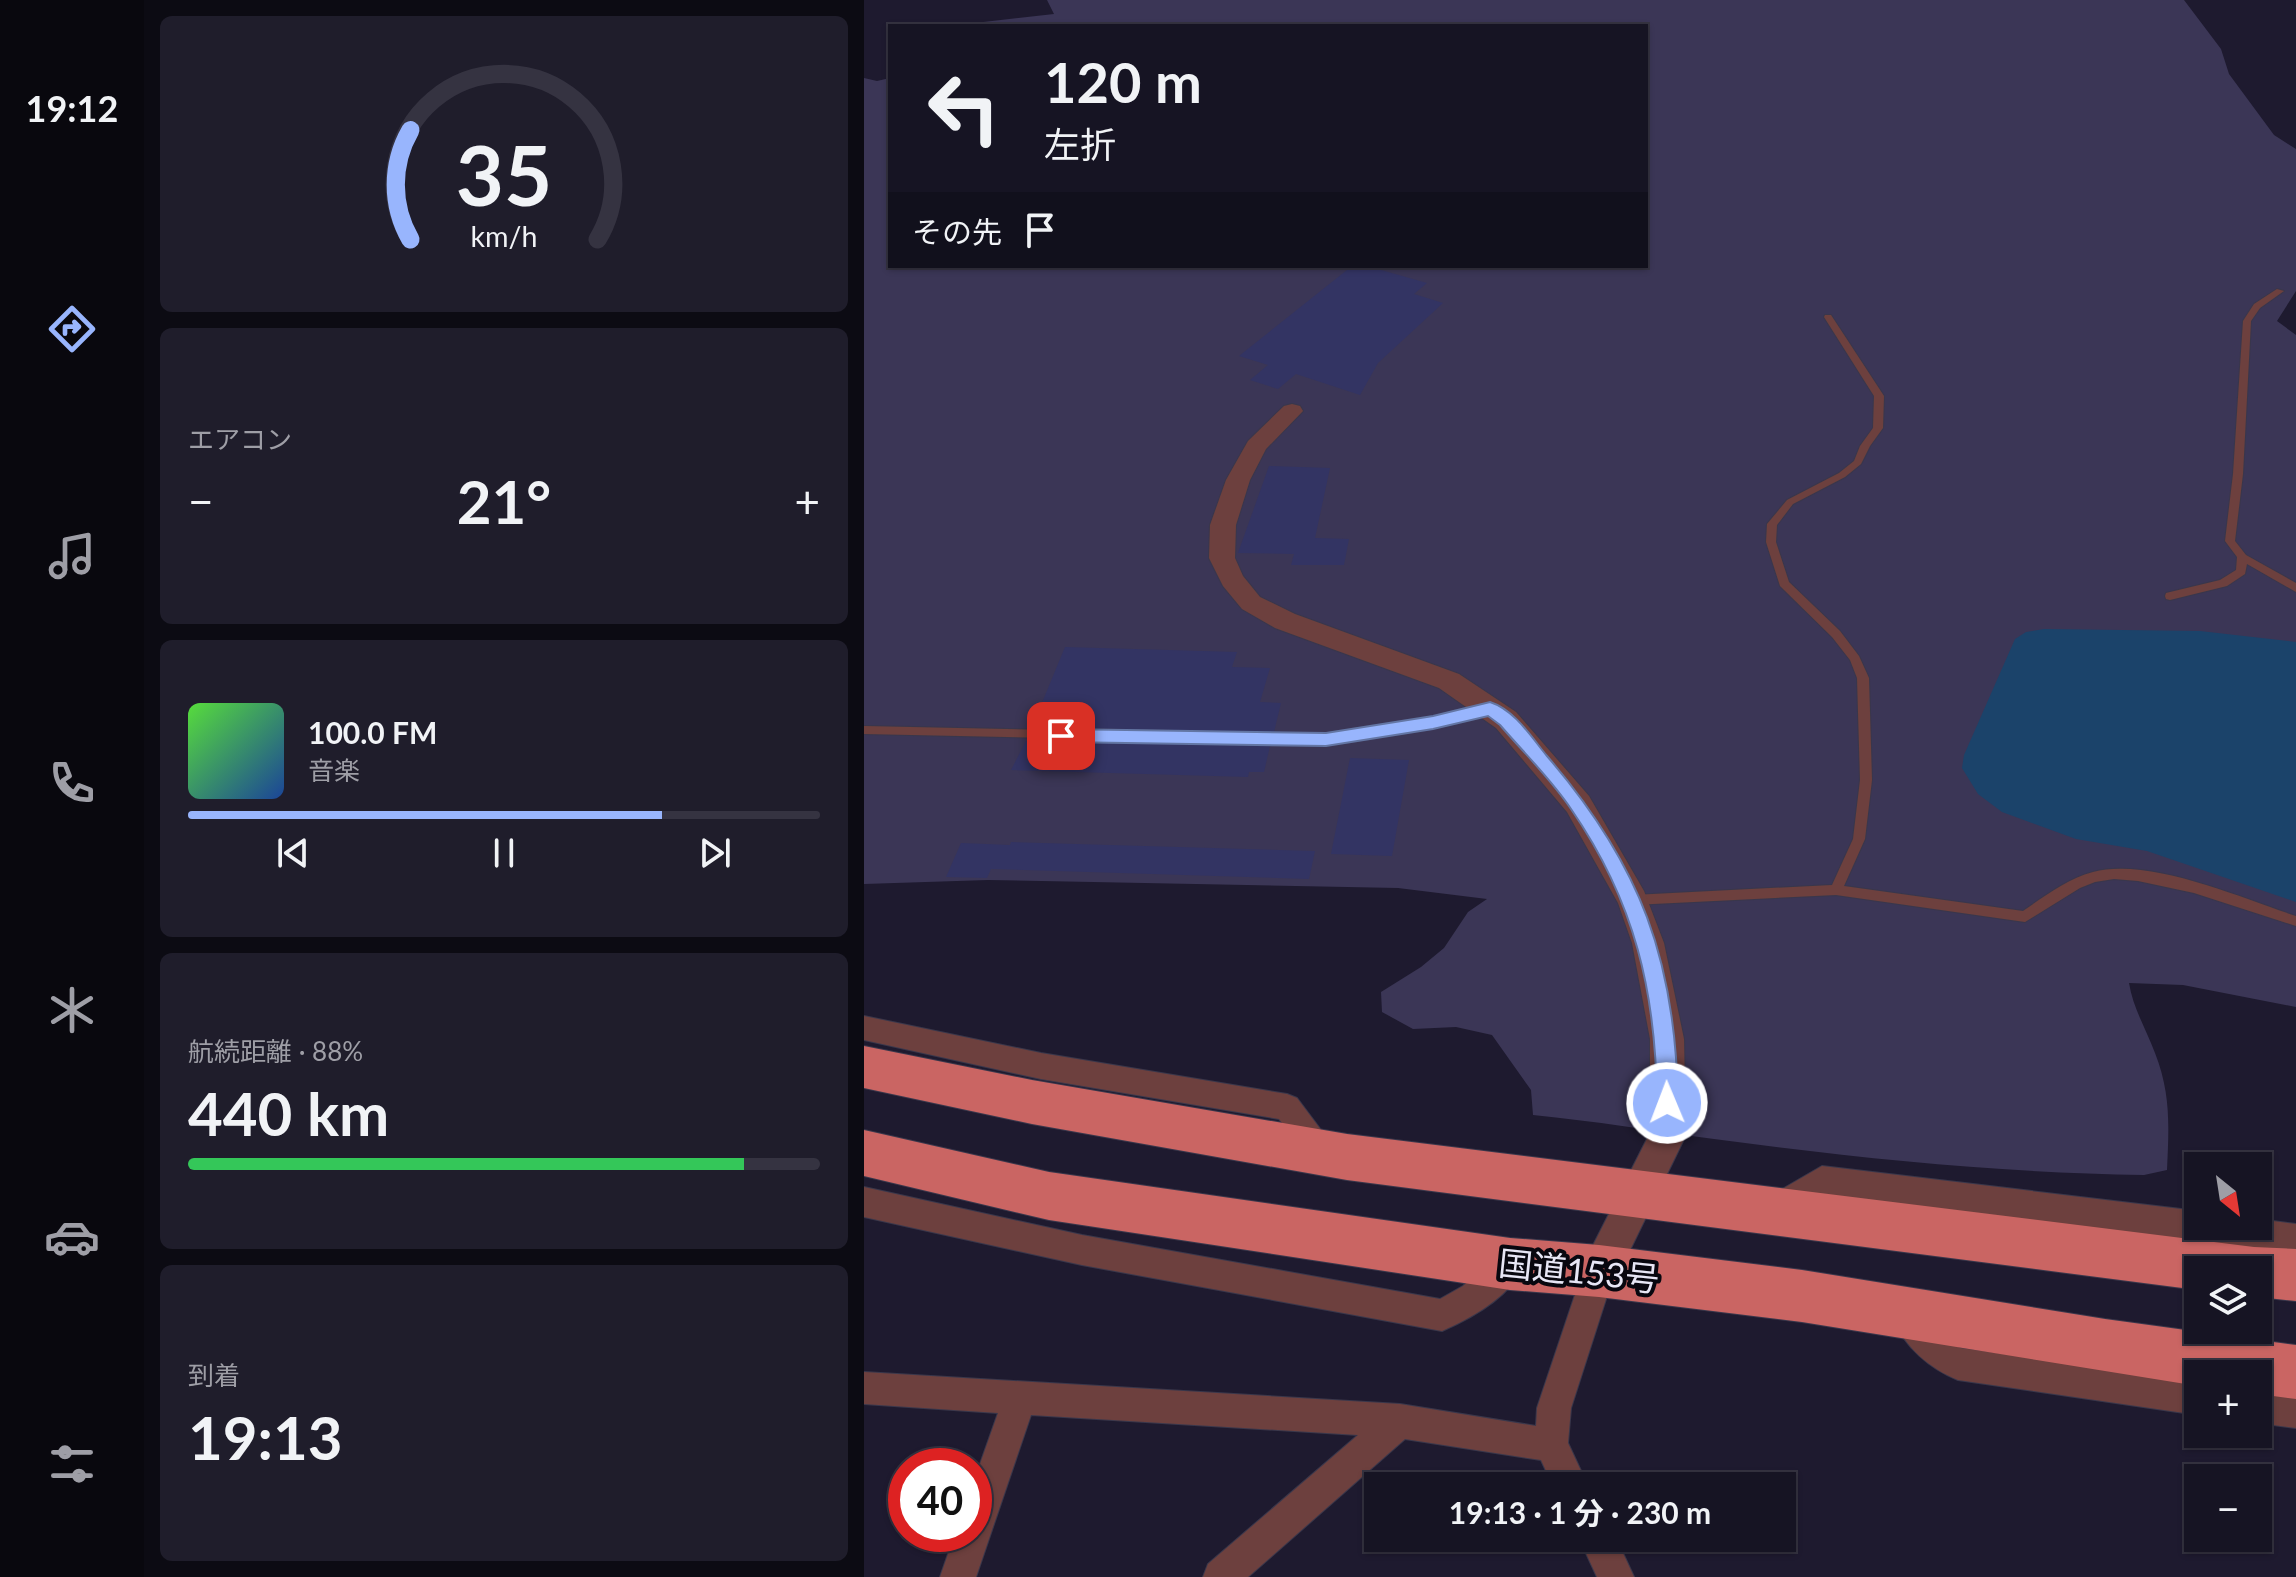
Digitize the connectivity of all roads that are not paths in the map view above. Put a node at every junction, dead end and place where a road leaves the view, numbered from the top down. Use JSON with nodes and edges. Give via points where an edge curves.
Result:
{"nodes":[{"id":1,"x":2280,"y":291,"type":"dead end"},
{"id":2,"x":1828,"y":317,"type":"dead end"},
{"id":3,"x":1292,"y":411,"type":"dead end"},
{"id":4,"x":2242,"y":557,"type":"junction"},
{"id":5,"x":2296,"y":588,"type":"edge"},
{"id":6,"x":2170,"y":596,"type":"dead end"},
{"id":7,"x":1490,"y":709,"type":"junction"},
{"id":8,"x":864,"y":730,"type":"edge"},
{"id":9,"x":1836,"y":890,"type":"junction"},
{"id":10,"x":1633,"y":900,"type":"junction"},
{"id":11,"x":2296,"y":921,"type":"edge"},
{"id":12,"x":864,"y":1028,"type":"edge"},
{"id":13,"x":864,"y":1067,"type":"edge"},
{"id":14,"x":864,"y":1153,"type":"edge"},
{"id":15,"x":1324,"y":1153,"type":"junction"},
{"id":16,"x":1636,"y":1194,"type":"junction"},
{"id":17,"x":864,"y":1202,"type":"edge"},
{"id":18,"x":1772,"y":1212,"type":"junction"},
{"id":19,"x":2184,"y":1224,"type":"edge"},
{"id":20,"x":2272,"y":1236,"type":"edge"},
{"id":21,"x":2296,"y":1239,"type":"edge"},
{"id":22,"x":2184,"y":1262,"type":"edge"},
{"id":23,"x":1510,"y":1264,"type":"junction"},
{"id":24,"x":1599,"y":1271,"type":"junction"},
{"id":25,"x":2272,"y":1272,"type":"edge"},
{"id":26,"x":2296,"y":1275,"type":"edge"},
{"id":27,"x":1903,"y":1312,"type":"junction"},
{"id":28,"x":2296,"y":1372,"type":"edge"},
{"id":29,"x":864,"y":1388,"type":"edge"},
{"id":30,"x":2184,"y":1396,"type":"edge"},
{"id":31,"x":1020,"y":1397,"type":"junction"},
{"id":32,"x":2272,"y":1408,"type":"edge"},
{"id":33,"x":2296,"y":1411,"type":"edge"},
{"id":34,"x":1400,"y":1421,"type":"junction"},
{"id":35,"x":1551,"y":1445,"type":"junction"},
{"id":36,"x":1564,"y":1472,"type":"edge"},
{"id":37,"x":992,"y":1479,"type":"edge"},
{"id":38,"x":967,"y":1552,"type":"edge"},
{"id":39,"x":1604,"y":1552,"type":"edge"},
{"id":40,"x":958,"y":1577,"type":"edge"},
{"id":41,"x":1221,"y":1577,"type":"edge"},
{"id":42,"x":1616,"y":1577,"type":"edge"}],
"edges":[{"from":1,"to":4,"type":"lane","via":[[2257,306],[2247,321],[2230,541]]},
{"from":2,"to":9,"type":"lane","via":[[1879,396],[1878,428],[1858,462],[1790,502],[1772,524],[1771,542],[1784,583],[1836,634],[1863,678],[1866,780],[1859,839]]},
{"from":3,"to":7,"type":"street","via":[[1256,446],[1238,480],[1223,525],[1222,558],[1232,580],[1251,603],[1285,621],[1449,681]]},
{"from":4,"to":5,"type":"lane"},
{"from":4,"to":6,"type":"lane","via":[[2241,572],[2223,583]]},
{"from":7,"to":8,"type":"lane","via":[[1326,740]]},
{"from":7,"to":10,"type":"street","via":[[1506,720],[1578,804]]},
{"from":9,"to":10,"type":"lane"},
{"from":9,"to":11,"type":"lane","via":[[2025,917],[2095,876],[2127,872]]},
{"from":10,"to":16,"type":"street","via":[[1648,943],[1667,1039],[1668,1135]]},
{"from":12,"to":15,"type":"street","via":[[1041,1066],[1287,1107]]},
{"from":13,"to":15,"type":"highway"},
{"from":14,"to":23,"type":"highway","name":"国道153号","via":[[1049,1196]]},
{"from":15,"to":16,"type":"highway"},
{"from":16,"to":18,"type":"highway"},
{"from":16,"to":24,"type":"street"},
{"from":17,"to":23,"type":"street","via":[[1082,1250],[1442,1315],[1474,1297]]},
{"from":18,"to":19,"type":"street","via":[[1822,1180]]},
{"from":18,"to":22,"type":"highway"},
{"from":20,"to":21,"type":"street"},
{"from":23,"to":24,"type":"highway","name":"国道153号"},
{"from":24,"to":27,"type":"highway","name":"国道153号"},
{"from":24,"to":35,"type":"street","via":[[1554,1408]]},
{"from":25,"to":26,"type":"highway"},
{"from":27,"to":28,"type":"highway","name":"国道153号"},
{"from":27,"to":30,"type":"street","via":[[1942,1356],[1958,1364]]},
{"from":29,"to":31,"type":"street"},
{"from":31,"to":34,"type":"street"},
{"from":31,"to":37,"type":"street"},
{"from":32,"to":33,"type":"street"},
{"from":34,"to":35,"type":"street"},
{"from":34,"to":41,"type":"street"},
{"from":35,"to":36,"type":"street"},
{"from":38,"to":40,"type":"street"},
{"from":39,"to":42,"type":"street"}]}
